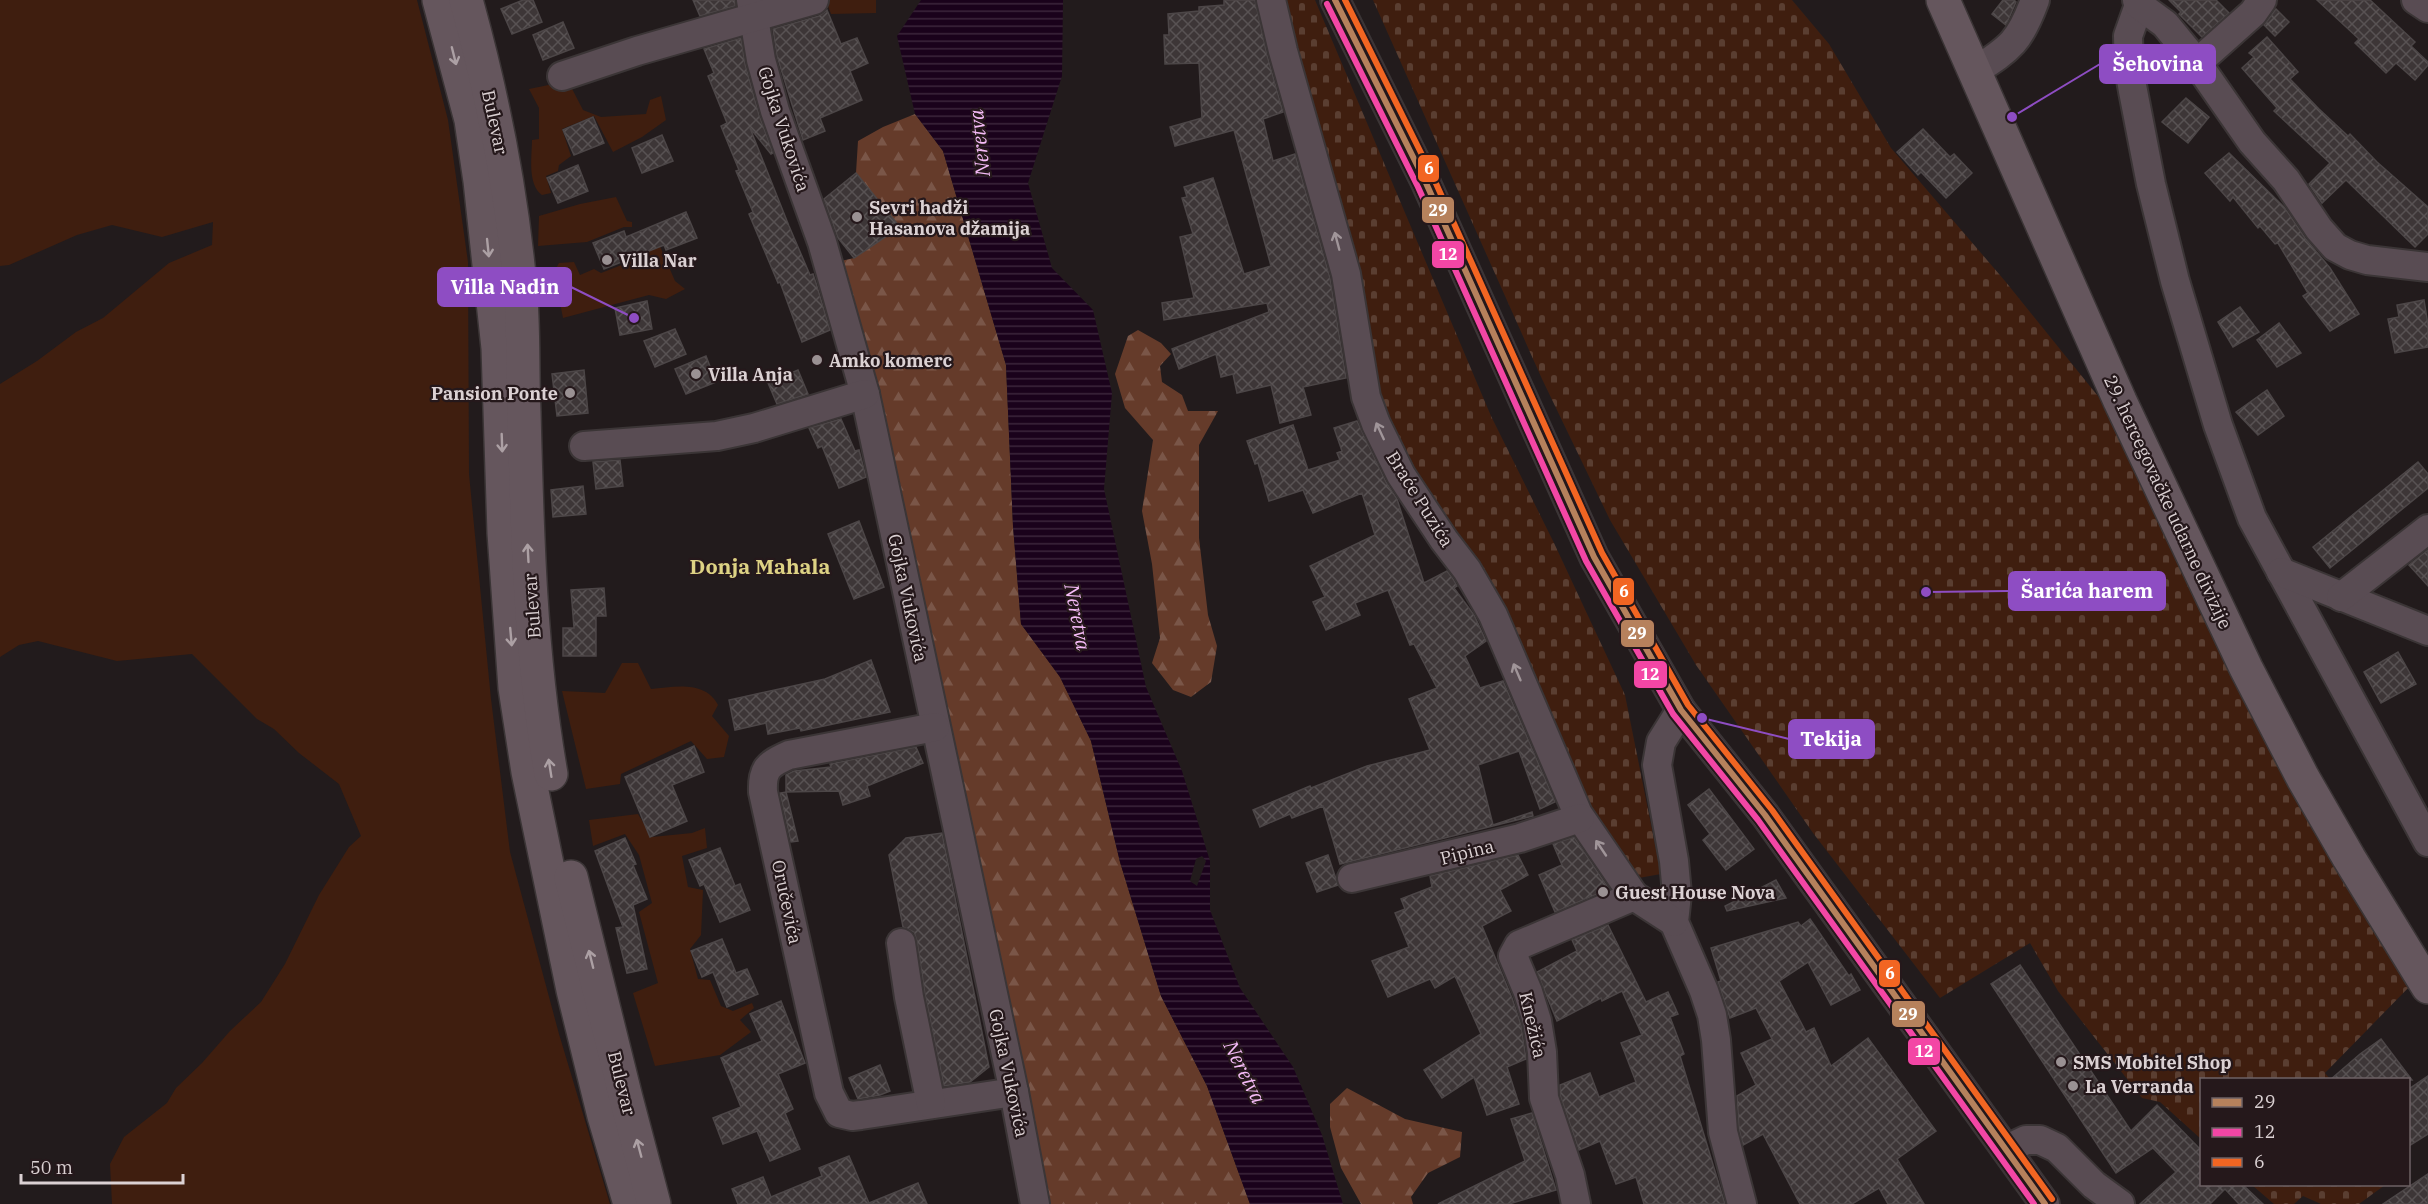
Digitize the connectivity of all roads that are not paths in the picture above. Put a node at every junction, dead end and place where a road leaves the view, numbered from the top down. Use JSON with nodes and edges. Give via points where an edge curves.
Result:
{"nodes":[{"id":1,"x":439,"y":0,"type":"edge"},
{"id":2,"x":466,"y":0,"type":"edge"},
{"id":3,"x":814,"y":0,"type":"edge"},
{"id":4,"x":1271,"y":0,"type":"edge"},
{"id":5,"x":1335,"y":0,"type":"edge"},
{"id":6,"x":1943,"y":0,"type":"edge"},
{"id":7,"x":2035,"y":0,"type":"edge"},
{"id":8,"x":2262,"y":0,"type":"edge"},
{"id":9,"x":2416,"y":0,"type":"edge"},
{"id":10,"x":2138,"y":2,"type":"edge"},
{"id":11,"x":753,"y":8,"type":"edge"},
{"id":12,"x":2428,"y":8,"type":"edge"},
{"id":13,"x":2197,"y":63,"type":"junction"},
{"id":14,"x":1975,"y":71,"type":"junction"},
{"id":15,"x":562,"y":76,"type":"dead end"},
{"id":16,"x":2428,"y":267,"type":"edge"},
{"id":17,"x":865,"y":394,"type":"junction"},
{"id":18,"x":584,"y":446,"type":"dead end"},
{"id":19,"x":2428,"y":529,"type":"edge"},
{"id":20,"x":2281,"y":573,"type":"junction"},
{"id":21,"x":2341,"y":597,"type":"junction"},
{"id":22,"x":2428,"y":631,"type":"edge"},
{"id":23,"x":1681,"y":711,"type":"junction"},
{"id":24,"x":935,"y":727,"type":"junction"},
{"id":25,"x":1580,"y":818,"type":"junction"},
{"id":26,"x":2428,"y":842,"type":"edge"},
{"id":27,"x":1352,"y":878,"type":"dead end"},
{"id":28,"x":1634,"y":896,"type":"junction"},
{"id":29,"x":1674,"y":922,"type":"junction"},
{"id":30,"x":902,"y":943,"type":"dead end"},
{"id":31,"x":2428,"y":987,"type":"edge"},
{"id":32,"x":1014,"y":1092,"type":"junction"},
{"id":33,"x":931,"y":1104,"type":"junction"},
{"id":34,"x":2007,"y":1149,"type":"junction"},
{"id":35,"x":630,"y":1204,"type":"edge"},
{"id":36,"x":654,"y":1204,"type":"edge"},
{"id":37,"x":1035,"y":1204,"type":"edge"},
{"id":38,"x":1576,"y":1204,"type":"edge"},
{"id":39,"x":1742,"y":1204,"type":"edge"},
{"id":40,"x":2045,"y":1204,"type":"edge"},
{"id":41,"x":2120,"y":1204,"type":"edge"}],
"edges":[{"from":1,"to":35,"type":"main road","one_way":true,"via":[[471,120],[481,192],[498,348],[504,533],[515,688],[528,772],[573,990]]},
{"from":36,"to":2,"type":"main road","name":"Bulevar","one_way":true,"via":[[565,854],[550,767],[533,627],[524,343],[510,191]]},
{"from":3,"to":11,"type":"street"},
{"from":25,"to":4,"type":"street","name":"Braće Puzića","one_way":true,"via":[[1493,615],[1401,475],[1366,397],[1346,274]]},
{"from":5,"to":23,"type":"street","via":[[1426,183],[1594,557]]},
{"from":6,"to":14,"type":"main road","name":"29. hercegovačke udarne divizije"},
{"from":7,"to":14,"type":"street","via":[[2025,28],[2005,52]]},
{"from":8,"to":13,"type":"street","via":[[2253,13]]},
{"from":9,"to":12,"type":"street"},
{"from":10,"to":13,"type":"street","via":[[2165,24]]},
{"from":10,"to":20,"type":"street","via":[[2128,36],[2129,68],[2175,281],[2218,425],[2252,518]]},
{"from":11,"to":15,"type":"street"},
{"from":11,"to":17,"type":"street","name":"Gojka Vukovića","via":[[761,60],[775,111],[822,242]]},
{"from":13,"to":16,"type":"street","via":[[2252,142],[2286,180],[2335,248],[2367,260]]},
{"from":14,"to":31,"type":"main road","name":"29. hercegovačke udarne divizije","via":[[2120,401],[2246,668],[2303,778]]},
{"from":17,"to":18,"type":"street","via":[[717,436]]},
{"from":17,"to":24,"type":"street","name":"Gojka Vukovića"},
{"from":19,"to":21,"type":"street"},
{"from":20,"to":21,"type":"street"},
{"from":20,"to":26,"type":"street"},
{"from":21,"to":22,"type":"street"},
{"from":23,"to":29,"type":"street","via":[[1661,742],[1657,765],[1674,861]]},
{"from":23,"to":34,"type":"street","via":[[1765,815]]},
{"from":24,"to":32,"type":"street","name":"Gojka Vukovića"},
{"from":24,"to":33,"type":"street","name":"Oručevića","via":[[789,755],[771,762],[762,779],[833,1105],[839,1113],[852,1116]]},
{"from":25,"to":27,"type":"street","name":"Pipina","via":[[1500,844]]},
{"from":28,"to":25,"type":"street","name":"Braće Puzića","one_way":true},
{"from":28,"to":29,"type":"street"},
{"from":28,"to":38,"type":"street","name":"Knežića","via":[[1519,945],[1513,956],[1536,1022],[1544,1098]]},
{"from":29,"to":39,"type":"street","via":[[1712,1015],[1723,1132]]},
{"from":30,"to":33,"type":"street"},
{"from":32,"to":33,"type":"street","name":"Oručevića"},
{"from":32,"to":37,"type":"street","name":"Gojka Vukovića"},
{"from":34,"to":40,"type":"street"},
{"from":34,"to":41,"type":"street","via":[[2026,1140],[2040,1140],[2057,1148],[2094,1185]]}]}
